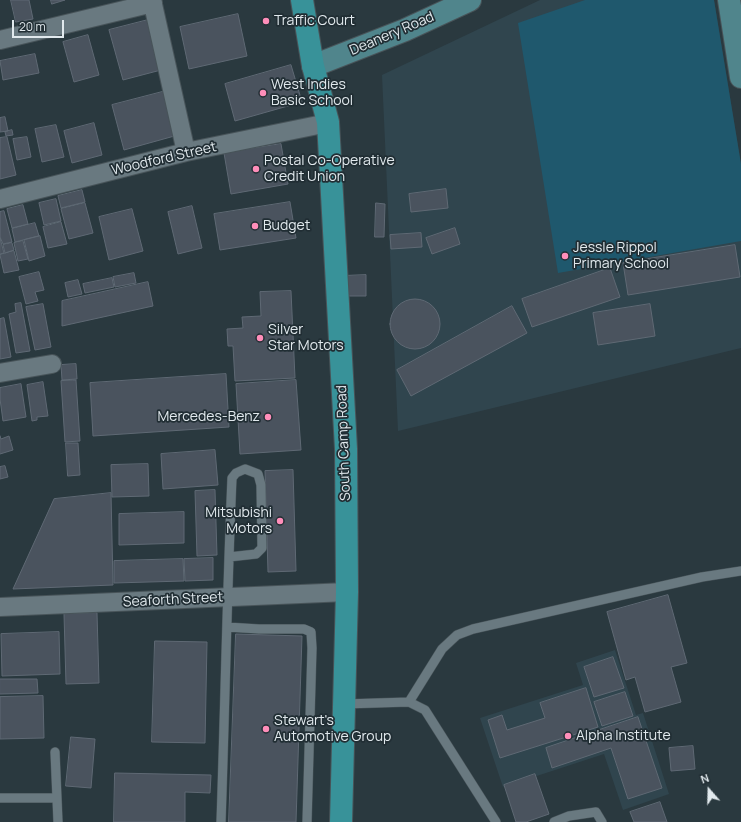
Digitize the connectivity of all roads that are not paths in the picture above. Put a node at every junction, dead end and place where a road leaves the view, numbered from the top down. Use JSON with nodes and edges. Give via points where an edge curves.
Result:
{"nodes":[{"id":1,"x":286,"y":0,"type":"edge"},
{"id":2,"x":302,"y":0,"type":"edge"},
{"id":3,"x":470,"y":0,"type":"edge"},
{"id":4,"x":729,"y":0,"type":"edge"},
{"id":5,"x":152,"y":2,"type":"edge"},
{"id":6,"x":0,"y":40,"type":"edge"},
{"id":7,"x":313,"y":66,"type":"junction"},
{"id":8,"x":741,"y":77,"type":"edge"},
{"id":9,"x":328,"y":122,"type":"junction"},
{"id":10,"x":186,"y":152,"type":"junction"},
{"id":11,"x":0,"y":199,"type":"edge"},
{"id":12,"x":52,"y":364,"type":"dead end"},
{"id":13,"x":0,"y":373,"type":"edge"},
{"id":14,"x":229,"y":557,"type":"junction"},
{"id":15,"x":741,"y":570,"type":"edge"},
{"id":16,"x":347,"y":592,"type":"junction"},
{"id":17,"x":227,"y":597,"type":"junction"},
{"id":18,"x":0,"y":607,"type":"edge"},
{"id":19,"x":227,"y":627,"type":"junction"},
{"id":20,"x":409,"y":702,"type":"junction"},
{"id":21,"x":344,"y":704,"type":"junction"},
{"id":22,"x":55,"y":752,"type":"dead end"},
{"id":23,"x":0,"y":798,"type":"edge"},
{"id":24,"x":57,"y":798,"type":"junction"},
{"id":25,"x":58,"y":822,"type":"edge"},
{"id":26,"x":221,"y":822,"type":"edge"},
{"id":27,"x":307,"y":822,"type":"edge"},
{"id":28,"x":342,"y":822,"type":"edge"},
{"id":29,"x":496,"y":822,"type":"edge"},
{"id":30,"x":554,"y":822,"type":"edge"},
{"id":31,"x":602,"y":822,"type":"edge"}],
"edges":[{"from":1,"to":7,"type":"main road","via":[[298,36]]},
{"from":2,"to":7,"type":"main road"},
{"from":3,"to":7,"type":"street","name":"Deanery Road","via":[[405,30]]},
{"from":4,"to":8,"type":"street"},
{"from":5,"to":6,"type":"street"},
{"from":5,"to":10,"type":"street"},
{"from":7,"to":9,"type":"main road","name":"South Camp Road"},
{"from":9,"to":10,"type":"street","name":"Woodford Street"},
{"from":9,"to":16,"type":"main road","name":"South Camp Road","via":[[346,449]]},
{"from":10,"to":11,"type":"street","name":"Woodford Street"},
{"from":12,"to":13,"type":"street"},
{"from":14,"to":14,"type":"lane","via":[[256,554],[262,548],[261,486],[258,474],[245,469],[232,478]]},
{"from":14,"to":17,"type":"lane"},
{"from":15,"to":20,"type":"lane","via":[[694,578],[473,629],[457,635],[442,649]]},
{"from":16,"to":17,"type":"street","name":"Seaforth Street"},
{"from":16,"to":21,"type":"main road","name":"South Camp Road"},
{"from":17,"to":18,"type":"street","name":"Seaforth Street"},
{"from":17,"to":19,"type":"lane"},
{"from":19,"to":26,"type":"lane"},
{"from":19,"to":27,"type":"lane","via":[[304,629],[311,632]]},
{"from":20,"to":21,"type":"lane"},
{"from":20,"to":29,"type":"lane","via":[[425,710]]},
{"from":21,"to":28,"type":"main road","name":"South Camp Road"},
{"from":22,"to":24,"type":"lane"},
{"from":23,"to":24,"type":"lane"},
{"from":24,"to":25,"type":"lane"},
{"from":30,"to":31,"type":"lane","via":[[569,816],[596,812]]}]}
